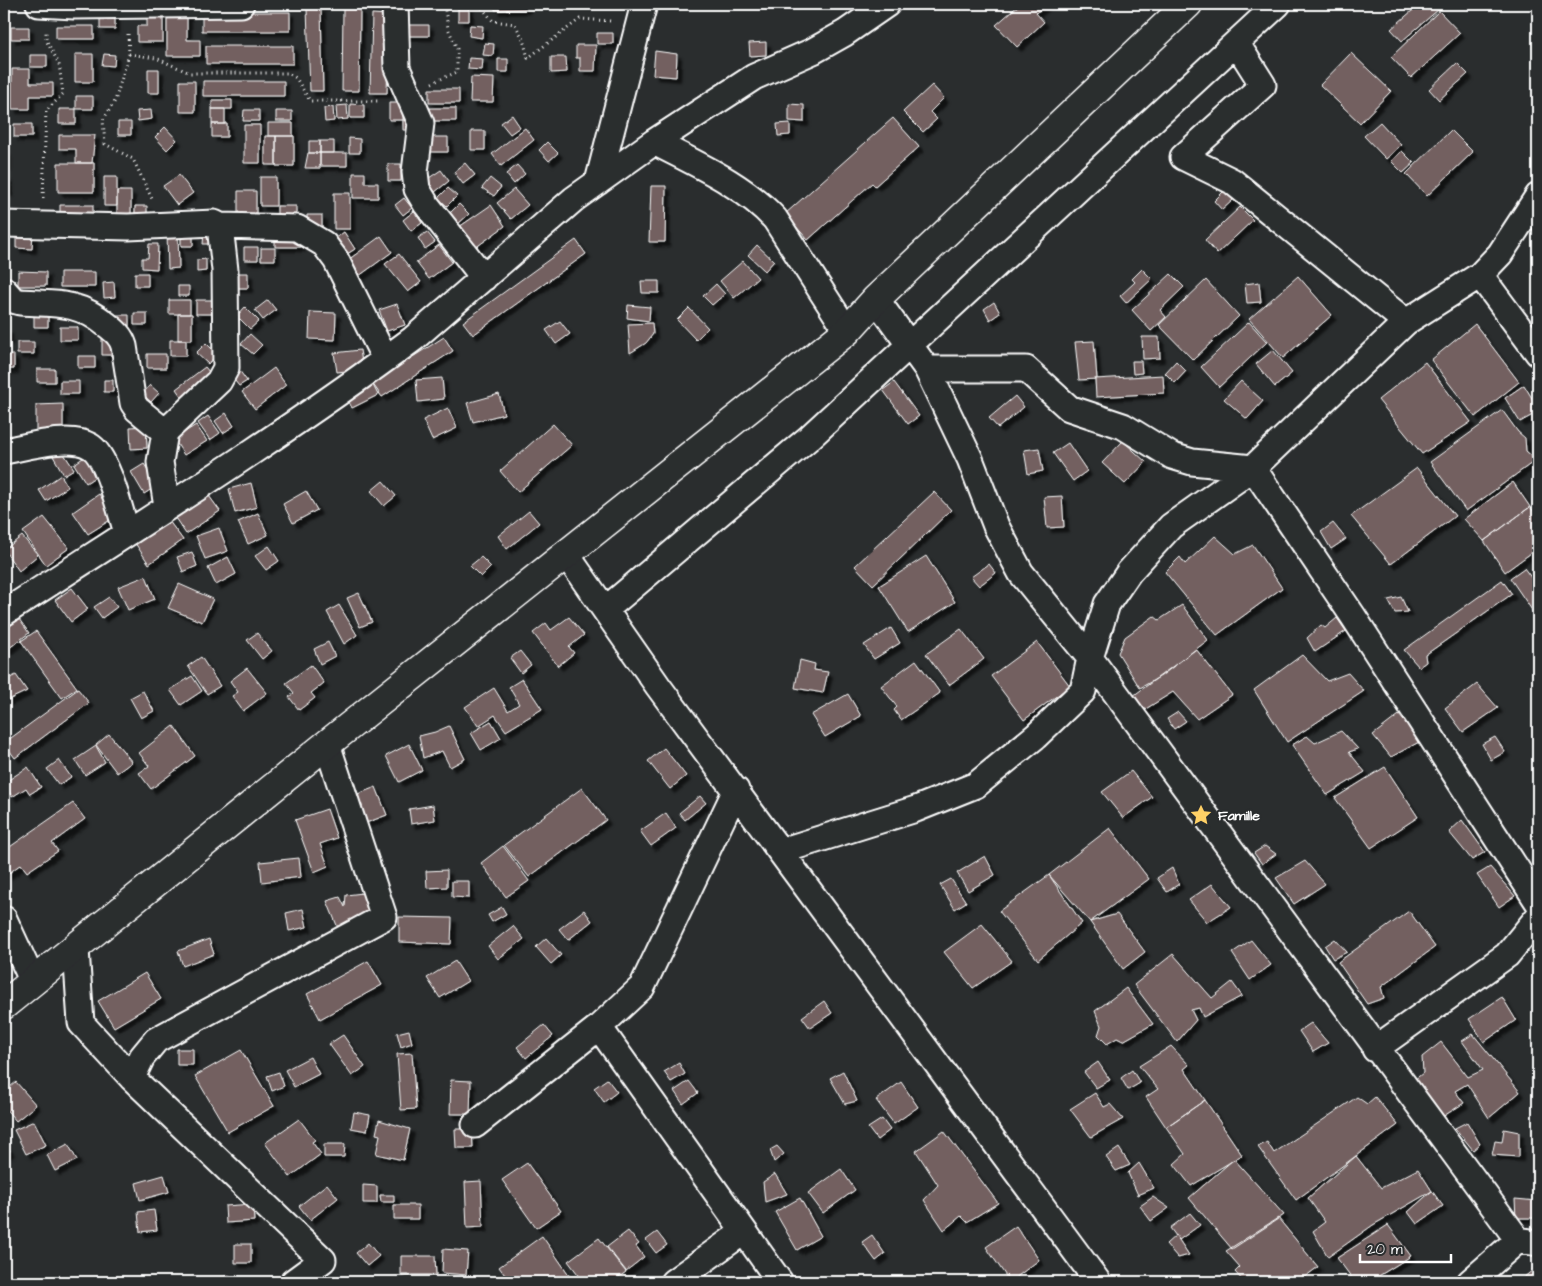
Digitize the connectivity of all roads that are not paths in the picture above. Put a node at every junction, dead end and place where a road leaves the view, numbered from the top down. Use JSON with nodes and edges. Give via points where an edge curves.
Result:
{"nodes":[{"id":1,"x":39,"y":4,"type":"edge"},
{"id":2,"x":45,"y":4,"type":"edge"},
{"id":3,"x":241,"y":4,"type":"edge"},
{"id":4,"x":395,"y":4,"type":"edge"},
{"id":5,"x":887,"y":4,"type":"edge"},
{"id":6,"x":1188,"y":4,"type":"edge"},
{"id":7,"x":1278,"y":4,"type":"edge"},
{"id":8,"x":642,"y":13,"type":"edge"},
{"id":9,"x":1237,"y":44,"type":"junction"},
{"id":10,"x":654,"y":142,"type":"junction"},
{"id":11,"x":598,"y":182,"type":"junction"},
{"id":12,"x":1538,"y":196,"type":"edge"},
{"id":13,"x":4,"y":224,"type":"edge"},
{"id":14,"x":220,"y":226,"type":"junction"},
{"id":15,"x":1480,"y":275,"type":"junction"},
{"id":16,"x":484,"y":278,"type":"junction"},
{"id":17,"x":4,"y":290,"type":"edge"},
{"id":18,"x":876,"y":299,"type":"junction"},
{"id":19,"x":1406,"y":322,"type":"junction"},
{"id":20,"x":847,"y":331,"type":"junction"},
{"id":21,"x":910,"y":346,"type":"junction"},
{"id":22,"x":1538,"y":353,"type":"edge"},
{"id":23,"x":385,"y":359,"type":"junction"},
{"id":24,"x":927,"y":369,"type":"junction"},
{"id":25,"x":165,"y":432,"type":"junction"},
{"id":26,"x":4,"y":452,"type":"edge"},
{"id":27,"x":1253,"y":468,"type":"junction"},
{"id":28,"x":167,"y":507,"type":"junction"},
{"id":29,"x":127,"y":533,"type":"junction"},
{"id":30,"x":566,"y":554,"type":"junction"},
{"id":31,"x":605,"y":610,"type":"junction"},
{"id":32,"x":4,"y":613,"type":"edge"},
{"id":33,"x":1090,"y":658,"type":"junction"},
{"id":34,"x":327,"y":744,"type":"junction"},
{"id":35,"x":736,"y":790,"type":"junction"},
{"id":36,"x":781,"y":851,"type":"junction"},
{"id":37,"x":1538,"y":902,"type":"edge"},
{"id":38,"x":1538,"y":917,"type":"edge"},
{"id":39,"x":4,"y":919,"type":"edge"},
{"id":40,"x":76,"y":949,"type":"junction"},
{"id":41,"x":33,"y":982,"type":"junction"},
{"id":42,"x":4,"y":1006,"type":"edge"},
{"id":43,"x":599,"y":1027,"type":"junction"},
{"id":44,"x":1375,"y":1049,"type":"junction"},
{"id":45,"x":132,"y":1078,"type":"junction"},
{"id":46,"x":475,"y":1125,"type":"dead end"},
{"id":47,"x":743,"y":1232,"type":"junction"},
{"id":48,"x":1528,"y":1242,"type":"edge"},
{"id":49,"x":292,"y":1282,"type":"edge"},
{"id":50,"x":673,"y":1282,"type":"edge"},
{"id":51,"x":780,"y":1282,"type":"edge"},
{"id":52,"x":1098,"y":1282,"type":"edge"},
{"id":53,"x":1470,"y":1282,"type":"edge"}],
"edges":[{"from":1,"to":2,"type":"street"},
{"from":2,"to":3,"type":"street"},
{"from":4,"to":16,"type":"street","via":[[397,68],[421,123],[415,172],[417,189]]},
{"from":5,"to":10,"type":"street","via":[[813,51],[754,77]]},
{"from":6,"to":18,"type":"street"},
{"from":7,"to":9,"type":"street"},
{"from":8,"to":11,"type":"street"},
{"from":9,"to":19,"type":"street","via":[[1263,85],[1183,157],[1232,181]]},
{"from":9,"to":21,"type":"street"},
{"from":10,"to":11,"type":"street"},
{"from":10,"to":20,"type":"street","via":[[730,183],[763,206],[779,225]]},
{"from":11,"to":16,"type":"street"},
{"from":12,"to":15,"type":"street","via":[[1506,247]]},
{"from":13,"to":14,"type":"street"},
{"from":14,"to":23,"type":"street","via":[[297,228],[324,244],[336,260]]},
{"from":14,"to":25,"type":"street","via":[[225,270],[226,368],[219,381]]},
{"from":15,"to":19,"type":"street"},
{"from":15,"to":22,"type":"street"},
{"from":16,"to":23,"type":"street"},
{"from":17,"to":25,"type":"street","via":[[20,302],[84,309],[115,331],[124,346],[133,403]]},
{"from":18,"to":20,"type":"street"},
{"from":18,"to":21,"type":"street"},
{"from":19,"to":27,"type":"street"},
{"from":20,"to":30,"type":"street"},
{"from":21,"to":24,"type":"street"},
{"from":21,"to":31,"type":"street","via":[[810,437]]},
{"from":23,"to":28,"type":"street"},
{"from":24,"to":27,"type":"street","via":[[1026,369],[1069,408],[1123,426],[1172,456],[1192,462]]},
{"from":24,"to":33,"type":"street","via":[[970,459],[996,526],[1021,573]]},
{"from":25,"to":28,"type":"street","via":[[160,462]]},
{"from":26,"to":29,"type":"street","via":[[72,441],[91,446],[100,457]]},
{"from":27,"to":33,"type":"street","via":[[1171,526],[1129,572],[1107,604]]},
{"from":27,"to":37,"type":"street"},
{"from":28,"to":29,"type":"street"},
{"from":29,"to":32,"type":"street"},
{"from":30,"to":31,"type":"street"},
{"from":30,"to":34,"type":"street"},
{"from":31,"to":35,"type":"street"},
{"from":33,"to":36,"type":"street","via":[[1083,691],[1036,736],[976,785],[916,809]]},
{"from":33,"to":44,"type":"street"},
{"from":34,"to":40,"type":"street"},
{"from":34,"to":45,"type":"street","via":[[384,917],[156,1040],[142,1057]]},
{"from":35,"to":36,"type":"street"},
{"from":35,"to":43,"type":"street","via":[[642,987]]},
{"from":36,"to":52,"type":"street"},
{"from":38,"to":44,"type":"street","via":[[1507,955]]},
{"from":39,"to":41,"type":"street"},
{"from":40,"to":41,"type":"street"},
{"from":40,"to":45,"type":"street","via":[[81,1023]]},
{"from":41,"to":42,"type":"street"},
{"from":43,"to":46,"type":"street"},
{"from":43,"to":47,"type":"street"},
{"from":44,"to":48,"type":"street"},
{"from":45,"to":49,"type":"street","via":[[324,1260]]},
{"from":47,"to":50,"type":"street"},
{"from":47,"to":51,"type":"street"},
{"from":48,"to":53,"type":"street"}]}
